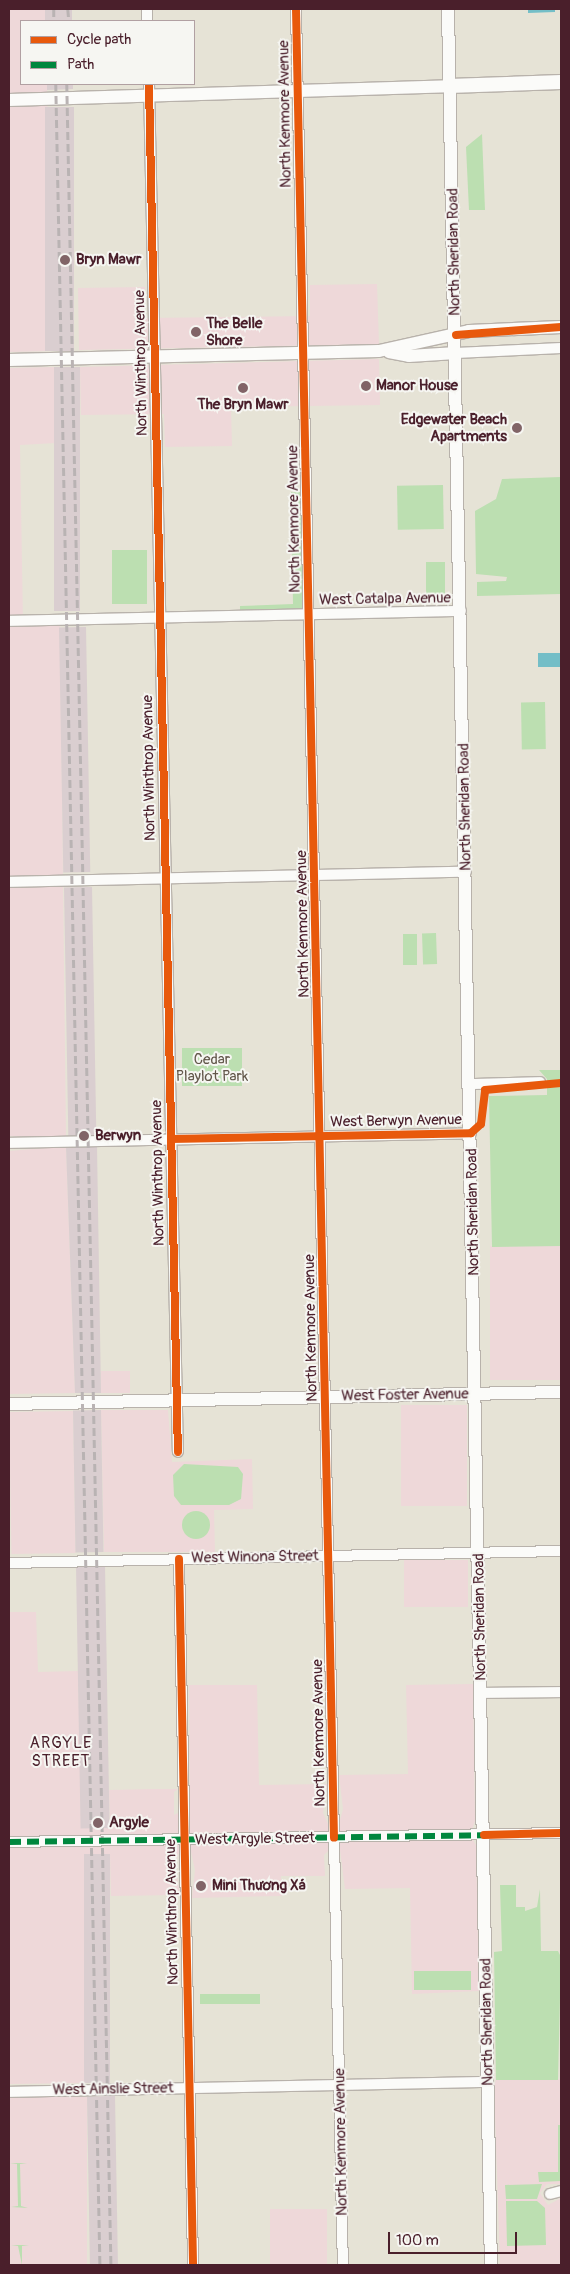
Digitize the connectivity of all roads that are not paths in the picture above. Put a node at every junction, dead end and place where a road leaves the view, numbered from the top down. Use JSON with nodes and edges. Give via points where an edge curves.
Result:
{"nodes":[{"id":1,"x":296,"y":9,"type":"edge"},
{"id":2,"x":448,"y":9,"type":"edge"},
{"id":3,"x":561,"y":82,"type":"edge"},
{"id":4,"x":450,"y":86,"type":"junction"},
{"id":5,"x":149,"y":90,"type":"edge"},
{"id":6,"x":298,"y":93,"type":"junction"},
{"id":7,"x":9,"y":100,"type":"edge"},
{"id":8,"x":557,"y":330,"type":"edge"},
{"id":9,"x":456,"y":335,"type":"junction"},
{"id":10,"x":561,"y":348,"type":"edge"},
{"id":11,"x":379,"y":351,"type":"junction"},
{"id":12,"x":304,"y":352,"type":"junction"},
{"id":13,"x":456,"y":353,"type":"junction"},
{"id":14,"x":154,"y":356,"type":"junction"},
{"id":15,"x":9,"y":360,"type":"edge"},
{"id":16,"x":461,"y":612,"type":"junction"},
{"id":17,"x":310,"y":614,"type":"junction"},
{"id":18,"x":160,"y":617,"type":"junction"},
{"id":19,"x":9,"y":621,"type":"edge"},
{"id":20,"x":466,"y":872,"type":"junction"},
{"id":21,"x":316,"y":876,"type":"junction"},
{"id":22,"x":165,"y":879,"type":"junction"},
{"id":23,"x":9,"y":882,"type":"edge"},
{"id":24,"x":540,"y":1082,"type":"dead end"},
{"id":25,"x":470,"y":1084,"type":"junction"},
{"id":26,"x":471,"y":1133,"type":"junction"},
{"id":27,"x":321,"y":1136,"type":"junction"},
{"id":28,"x":171,"y":1139,"type":"junction"},
{"id":29,"x":9,"y":1143,"type":"edge"},
{"id":30,"x":561,"y":1392,"type":"edge"},
{"id":31,"x":477,"y":1393,"type":"junction"},
{"id":32,"x":326,"y":1397,"type":"junction"},
{"id":33,"x":176,"y":1400,"type":"junction"},
{"id":34,"x":9,"y":1404,"type":"edge"},
{"id":35,"x":178,"y":1452,"type":"dead end"},
{"id":36,"x":561,"y":1551,"type":"edge"},
{"id":37,"x":478,"y":1553,"type":"junction"},
{"id":38,"x":330,"y":1556,"type":"junction"},
{"id":39,"x":179,"y":1559,"type":"junction"},
{"id":40,"x":9,"y":1563,"type":"edge"},
{"id":41,"x":561,"y":1692,"type":"edge"},
{"id":42,"x":481,"y":1693,"type":"junction"},
{"id":43,"x":561,"y":1833,"type":"edge"},
{"id":44,"x":484,"y":1835,"type":"junction"},
{"id":45,"x":334,"y":1838,"type":"junction"},
{"id":46,"x":185,"y":1840,"type":"junction"},
{"id":47,"x":9,"y":1842,"type":"edge"},
{"id":48,"x":488,"y":2082,"type":"junction"},
{"id":49,"x":340,"y":2085,"type":"junction"},
{"id":50,"x":190,"y":2088,"type":"junction"},
{"id":51,"x":9,"y":2092,"type":"edge"},
{"id":52,"x":561,"y":2191,"type":"edge"},
{"id":53,"x":550,"y":2194,"type":"dead end"},
{"id":54,"x":193,"y":2265,"type":"edge"},
{"id":55,"x":343,"y":2265,"type":"edge"},
{"id":56,"x":491,"y":2265,"type":"edge"}],
"edges":[{"from":1,"to":6,"type":"street","name":"North Kenmore Avenue"},
{"from":2,"to":4,"type":"main road","name":"North Sheridan Road"},
{"from":3,"to":4,"type":"highway"},
{"from":4,"to":6,"type":"main road"},
{"from":4,"to":9,"type":"main road","name":"North Sheridan Road"},
{"from":5,"to":6,"type":"main road"},
{"from":5,"to":7,"type":"main road"},
{"from":5,"to":14,"type":"street","name":"North Winthrop Avenue"},
{"from":6,"to":12,"type":"street","name":"North Kenmore Avenue"},
{"from":8,"to":9,"type":"main road"},
{"from":9,"to":11,"type":"main road"},
{"from":9,"to":13,"type":"main road","name":"North Sheridan Road"},
{"from":10,"to":13,"type":"street"},
{"from":11,"to":12,"type":"main road"},
{"from":11,"to":13,"type":"main road","via":[[409,356]]},
{"from":12,"to":14,"type":"main road"},
{"from":12,"to":17,"type":"street","name":"North Kenmore Avenue"},
{"from":13,"to":16,"type":"main road","name":"North Sheridan Road"},
{"from":14,"to":15,"type":"main road"},
{"from":14,"to":18,"type":"street","name":"North Winthrop Avenue"},
{"from":16,"to":17,"type":"street","name":"West Catalpa Avenue"},
{"from":16,"to":20,"type":"main road","name":"North Sheridan Road"},
{"from":17,"to":18,"type":"street","name":"West Catalpa Avenue"},
{"from":17,"to":21,"type":"street","name":"North Kenmore Avenue"},
{"from":18,"to":19,"type":"street","name":"West Catalpa Avenue"},
{"from":18,"to":22,"type":"street","name":"North Winthrop Avenue"},
{"from":20,"to":21,"type":"street"},
{"from":20,"to":25,"type":"main road","name":"North Sheridan Road"},
{"from":21,"to":22,"type":"street"},
{"from":21,"to":27,"type":"street","name":"North Kenmore Avenue"},
{"from":22,"to":23,"type":"street"},
{"from":22,"to":28,"type":"street","name":"North Winthrop Avenue"},
{"from":24,"to":25,"type":"street"},
{"from":25,"to":26,"type":"main road","name":"North Sheridan Road"},
{"from":26,"to":27,"type":"street","name":"West Berwyn Avenue"},
{"from":26,"to":31,"type":"main road","name":"North Sheridan Road"},
{"from":27,"to":28,"type":"street","name":"West Berwyn Avenue"},
{"from":27,"to":32,"type":"street","name":"North Kenmore Avenue"},
{"from":28,"to":29,"type":"street","name":"West Berwyn Avenue"},
{"from":28,"to":33,"type":"street","name":"North Winthrop Avenue"},
{"from":30,"to":31,"type":"main road","name":"West Foster Avenue"},
{"from":31,"to":32,"type":"main road","name":"West Foster Avenue"},
{"from":31,"to":37,"type":"main road","name":"North Sheridan Road"},
{"from":32,"to":33,"type":"main road","name":"West Foster Avenue"},
{"from":32,"to":38,"type":"street","name":"North Kenmore Avenue"},
{"from":33,"to":34,"type":"main road","name":"West Foster Avenue"},
{"from":33,"to":35,"type":"street","name":"North Winthrop Avenue"},
{"from":36,"to":37,"type":"street","name":"West Winona Street"},
{"from":37,"to":38,"type":"street","name":"West Winona Street"},
{"from":37,"to":42,"type":"main road","name":"North Sheridan Road"},
{"from":38,"to":39,"type":"street","name":"West Winona Street"},
{"from":38,"to":45,"type":"street","name":"North Kenmore Avenue"},
{"from":39,"to":40,"type":"street","name":"West Winona Street"},
{"from":39,"to":46,"type":"street","name":"North Winthrop Avenue"},
{"from":41,"to":42,"type":"street"},
{"from":42,"to":44,"type":"main road","name":"North Sheridan Road"},
{"from":43,"to":44,"type":"street","name":"West Argyle Street"},
{"from":44,"to":45,"type":"street","name":"West Argyle Street"},
{"from":44,"to":48,"type":"main road","name":"North Sheridan Road"},
{"from":45,"to":46,"type":"street","name":"West Argyle Street"},
{"from":45,"to":49,"type":"street","name":"North Kenmore Avenue"},
{"from":46,"to":47,"type":"street","name":"West Argyle Street"},
{"from":46,"to":50,"type":"street","name":"North Winthrop Avenue"},
{"from":48,"to":49,"type":"street","name":"West Ainslie Street"},
{"from":48,"to":56,"type":"main road","name":"North Sheridan Road"},
{"from":49,"to":50,"type":"street","name":"West Ainslie Street"},
{"from":49,"to":55,"type":"street","name":"North Kenmore Avenue"},
{"from":50,"to":51,"type":"street","name":"West Ainslie Street"},
{"from":50,"to":54,"type":"street","name":"North Winthrop Avenue"},
{"from":52,"to":53,"type":"street"}]}
